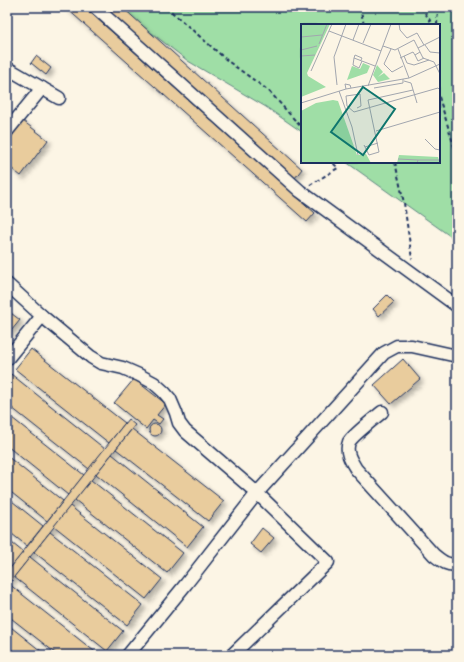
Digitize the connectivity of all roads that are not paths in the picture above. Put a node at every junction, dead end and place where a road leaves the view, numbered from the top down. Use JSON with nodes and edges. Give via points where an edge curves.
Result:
{"nodes":[{"id":1,"x":96,"y":7,"type":"edge"},
{"id":2,"x":7,"y":68,"type":"edge"},
{"id":3,"x":42,"y":88,"type":"junction"},
{"id":4,"x":59,"y":98,"type":"dead end"},
{"id":5,"x":7,"y":131,"type":"edge"},
{"id":6,"x":7,"y":284,"type":"edge"},
{"id":7,"x":457,"y":306,"type":"edge"},
{"id":8,"x":42,"y":316,"type":"junction"},
{"id":9,"x":457,"y":356,"type":"edge"},
{"id":10,"x":7,"y":359,"type":"edge"},
{"id":11,"x":382,"y":412,"type":"dead end"},
{"id":12,"x":257,"y":493,"type":"junction"},
{"id":13,"x":457,"y":564,"type":"edge"},
{"id":14,"x":128,"y":655,"type":"edge"},
{"id":15,"x":232,"y":655,"type":"edge"}],
"edges":[{"from":1,"to":7,"type":"lane","via":[[300,191]]},
{"from":2,"to":3,"type":"lane"},
{"from":3,"to":4,"type":"lane"},
{"from":3,"to":5,"type":"lane"},
{"from":6,"to":8,"type":"lane"},
{"from":8,"to":10,"type":"lane"},
{"from":8,"to":12,"type":"lane","via":[[101,363],[123,368],[154,383],[170,399],[185,431]]},
{"from":9,"to":12,"type":"lane","via":[[412,346],[397,346],[384,354]]},
{"from":11,"to":13,"type":"lane","via":[[349,442],[350,460],[434,555],[441,561]]},
{"from":12,"to":14,"type":"lane"},
{"from":12,"to":15,"type":"lane","via":[[328,562]]}]}
